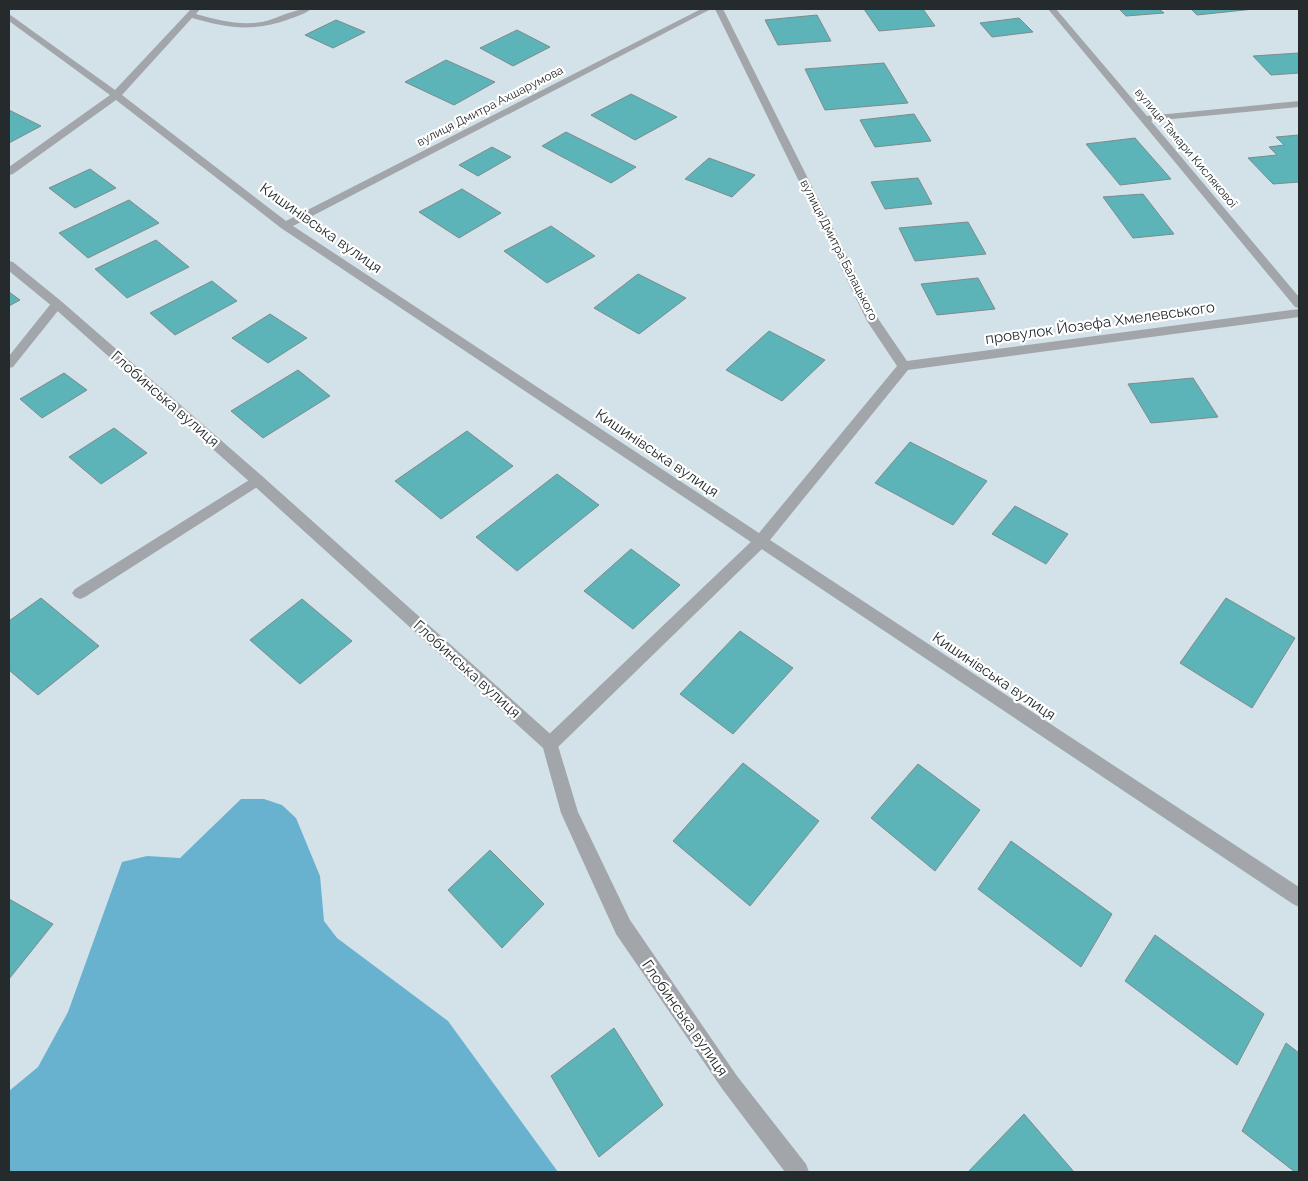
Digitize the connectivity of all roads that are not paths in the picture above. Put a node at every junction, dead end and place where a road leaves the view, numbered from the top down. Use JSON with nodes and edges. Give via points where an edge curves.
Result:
{"nodes":[{"id":1,"x":307,"y":9,"type":"edge"},
{"id":2,"x":707,"y":9,"type":"edge"},
{"id":3,"x":719,"y":9,"type":"edge"},
{"id":4,"x":1052,"y":9,"type":"edge"},
{"id":5,"x":193,"y":12,"type":"edge"},
{"id":6,"x":9,"y":17,"type":"edge"},
{"id":7,"x":116,"y":95,"type":"junction"},
{"id":8,"x":1299,"y":104,"type":"edge"},
{"id":9,"x":1145,"y":118,"type":"junction"},
{"id":10,"x":9,"y":172,"type":"edge"},
{"id":11,"x":285,"y":226,"type":"junction"},
{"id":12,"x":9,"y":265,"type":"edge"},
{"id":13,"x":57,"y":304,"type":"junction"},
{"id":14,"x":1299,"y":304,"type":"edge"},
{"id":15,"x":1299,"y":313,"type":"edge"},
{"id":16,"x":9,"y":364,"type":"edge"},
{"id":17,"x":904,"y":366,"type":"junction"},
{"id":18,"x":257,"y":480,"type":"junction"},
{"id":19,"x":761,"y":541,"type":"junction"},
{"id":20,"x":80,"y":593,"type":"dead end"},
{"id":21,"x":550,"y":744,"type":"junction"},
{"id":22,"x":1299,"y":898,"type":"edge"},
{"id":23,"x":798,"y":1172,"type":"edge"}],
"edges":[{"from":1,"to":5,"type":"street","via":[[277,22],[244,27],[228,25]]},
{"from":2,"to":11,"type":"street","name":"вулиця Дмитра Ахшарумова"},
{"from":3,"to":17,"type":"street","name":"вулиця Дмитра Балацького","via":[[873,321]]},
{"from":4,"to":9,"type":"street","name":"вулиця Тамари Кислякової"},
{"from":5,"to":7,"type":"street"},
{"from":6,"to":7,"type":"street","name":"Кишинівська вулиця"},
{"from":7,"to":10,"type":"street"},
{"from":7,"to":11,"type":"street","name":"Кишинівська вулиця"},
{"from":8,"to":9,"type":"street"},
{"from":9,"to":14,"type":"street","name":"вулиця Тамари Кислякової"},
{"from":11,"to":19,"type":"street","name":"Кишинівська вулиця"},
{"from":12,"to":13,"type":"street","name":"Глобинська вулиця"},
{"from":13,"to":16,"type":"street"},
{"from":13,"to":18,"type":"street","name":"Глобинська вулиця"},
{"from":15,"to":17,"type":"street","name":"провулок Йозефа Хмелевського"},
{"from":17,"to":19,"type":"street"},
{"from":18,"to":20,"type":"street"},
{"from":18,"to":21,"type":"street","name":"Глобинська вулиця"},
{"from":19,"to":21,"type":"street"},
{"from":19,"to":22,"type":"street","name":"Кишинівська вулиця"},
{"from":21,"to":23,"type":"street","name":"Глобинська вулиця","via":[[570,813],[623,927],[730,1083]]}]}
